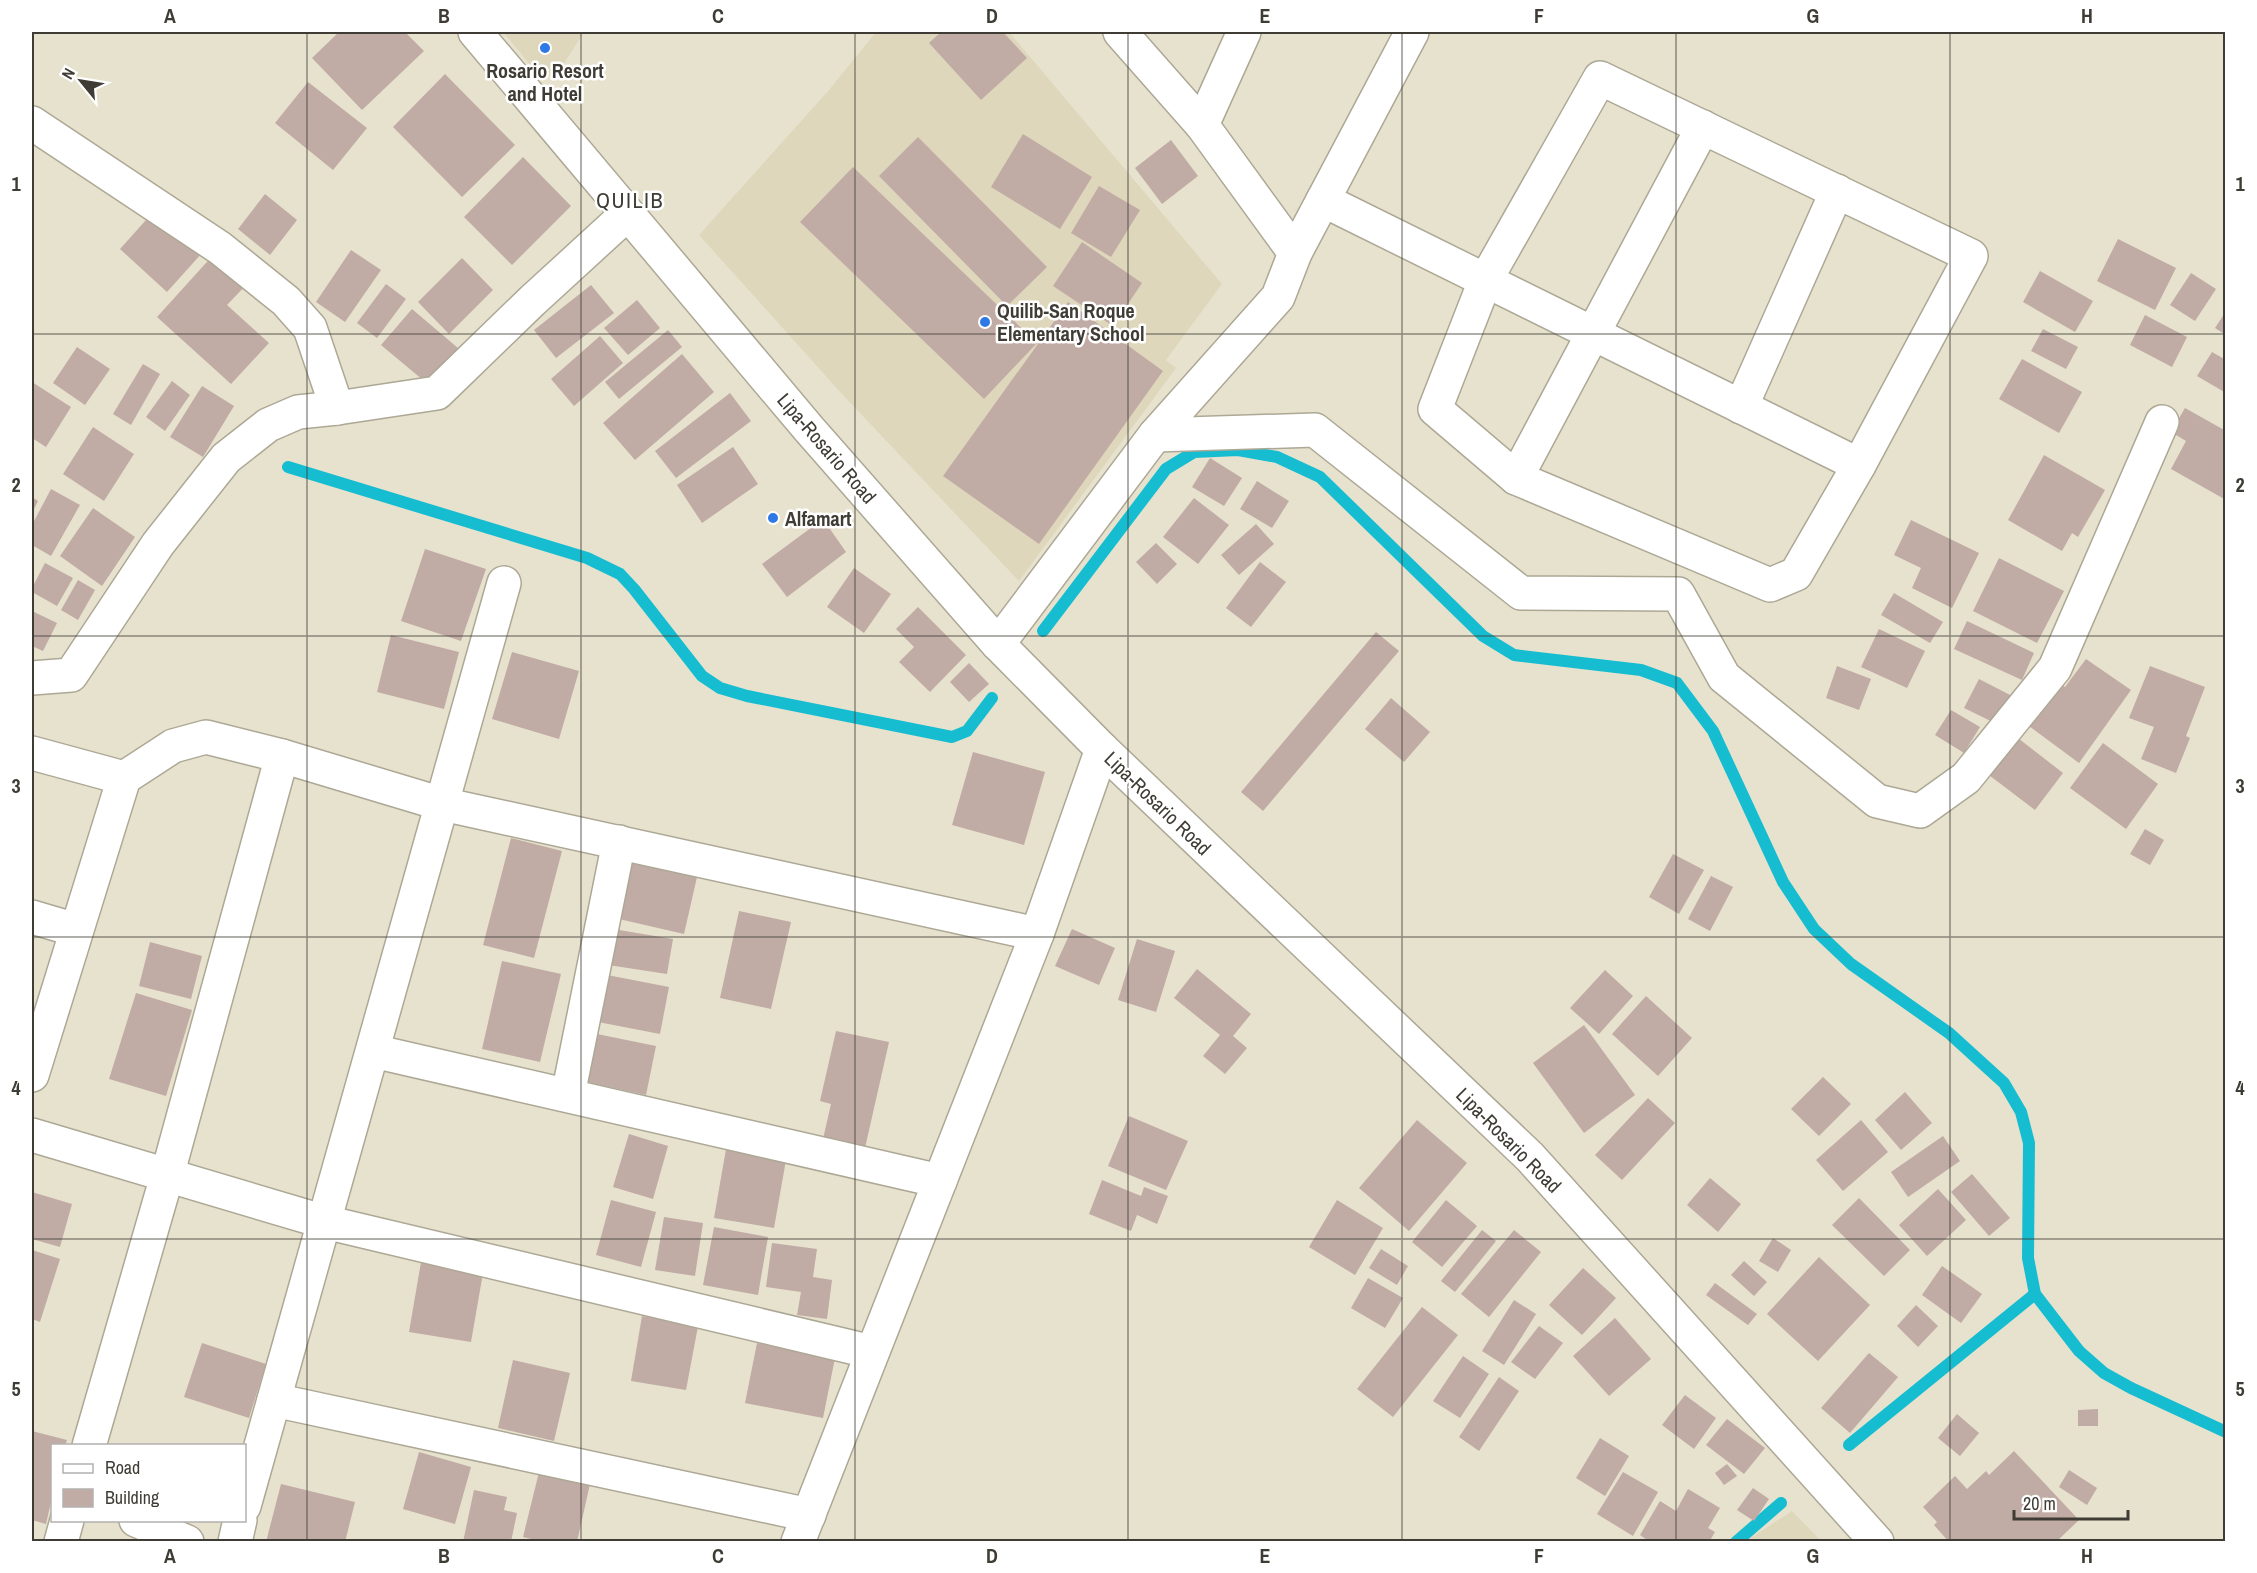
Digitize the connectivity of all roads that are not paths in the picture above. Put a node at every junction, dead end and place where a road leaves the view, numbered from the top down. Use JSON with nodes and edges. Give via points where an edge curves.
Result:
{"nodes":[{"id":1,"x":475,"y":32,"type":"edge"},
{"id":2,"x":1120,"y":32,"type":"edge"},
{"id":3,"x":1244,"y":32,"type":"edge"},
{"id":4,"x":1412,"y":32,"type":"edge"},
{"id":5,"x":32,"y":123,"type":"edge"},
{"id":6,"x":1202,"y":125,"type":"junction"},
{"id":7,"x":1703,"y":127,"type":"junction"},
{"id":8,"x":1837,"y":191,"type":"junction"},
{"id":9,"x":1323,"y":200,"type":"junction"},
{"id":10,"x":627,"y":214,"type":"junction"},
{"id":11,"x":1295,"y":253,"type":"junction"},
{"id":12,"x":1485,"y":280,"type":"junction"},
{"id":13,"x":1591,"y":333,"type":"junction"},
{"id":14,"x":1741,"y":407,"type":"junction"},
{"id":15,"x":338,"y":408,"type":"junction"},
{"id":16,"x":2162,"y":422,"type":"dead end"},
{"id":17,"x":1155,"y":435,"type":"junction"},
{"id":18,"x":1859,"y":465,"type":"junction"},
{"id":19,"x":1516,"y":478,"type":"junction"},
{"id":20,"x":504,"y":583,"type":"dead end"},
{"id":21,"x":998,"y":644,"type":"junction"},
{"id":22,"x":32,"y":678,"type":"edge"},
{"id":23,"x":1102,"y":749,"type":"junction"},
{"id":24,"x":32,"y":753,"type":"edge"},
{"id":25,"x":282,"y":756,"type":"junction"},
{"id":26,"x":124,"y":778,"type":"junction"},
{"id":27,"x":442,"y":804,"type":"junction"},
{"id":28,"x":619,"y":842,"type":"junction"},
{"id":29,"x":32,"y":917,"type":"edge"},
{"id":30,"x":76,"y":930,"type":"junction"},
{"id":31,"x":1037,"y":934,"type":"junction"},
{"id":32,"x":373,"y":1051,"type":"junction"},
{"id":33,"x":32,"y":1075,"type":"edge"},
{"id":34,"x":568,"y":1095,"type":"junction"},
{"id":35,"x":32,"y":1135,"type":"edge"},
{"id":36,"x":167,"y":1176,"type":"junction"},
{"id":37,"x":940,"y":1181,"type":"junction"},
{"id":38,"x":324,"y":1222,"type":"junction"},
{"id":39,"x":872,"y":1352,"type":"junction"},
{"id":40,"x":274,"y":1400,"type":"junction"},
{"id":41,"x":90,"y":1444,"type":"edge"},
{"id":42,"x":246,"y":1499,"type":"edge"},
{"id":43,"x":68,"y":1522,"type":"edge"},
{"id":44,"x":138,"y":1522,"type":"edge"},
{"id":45,"x":240,"y":1522,"type":"edge"},
{"id":46,"x":803,"y":1528,"type":"edge"},
{"id":47,"x":61,"y":1542,"type":"edge"},
{"id":48,"x":187,"y":1542,"type":"edge"},
{"id":49,"x":234,"y":1542,"type":"edge"},
{"id":50,"x":1877,"y":1542,"type":"edge"}],
"edges":[{"from":1,"to":10,"type":"street","name":"Lipa-Rosario Road"},
{"from":2,"to":6,"type":"street"},
{"from":3,"to":6,"type":"street"},
{"from":4,"to":9,"type":"street"},
{"from":5,"to":15,"type":"street","via":[[220,248],[286,301],[310,328]]},
{"from":6,"to":11,"type":"street"},
{"from":7,"to":8,"type":"street"},
{"from":7,"to":12,"type":"street","via":[[1600,78]]},
{"from":7,"to":13,"type":"street"},
{"from":8,"to":14,"type":"street"},
{"from":8,"to":18,"type":"street","via":[[1971,256]]},
{"from":9,"to":11,"type":"street"},
{"from":9,"to":12,"type":"street"},
{"from":10,"to":15,"type":"street","via":[[437,393]]},
{"from":10,"to":21,"type":"street","name":"Lipa-Rosario Road"},
{"from":11,"to":17,"type":"street","via":[[1278,297]]},
{"from":12,"to":13,"type":"street"},
{"from":12,"to":19,"type":"street","via":[[1435,409]]},
{"from":13,"to":14,"type":"street"},
{"from":13,"to":19,"type":"street"},
{"from":14,"to":18,"type":"street"},
{"from":15,"to":22,"type":"street","via":[[298,412],[268,425],[226,458],[158,544],[71,675]]},
{"from":16,"to":17,"type":"street","via":[[2055,668],[1966,778],[1920,811],[1877,801],[1724,677],[1678,594],[1521,593],[1315,430]]},
{"from":17,"to":21,"type":"street"},
{"from":18,"to":19,"type":"street","via":[[1796,573],[1770,585]]},
{"from":20,"to":27,"type":"street"},
{"from":21,"to":23,"type":"street","name":"Lipa-Rosario Road"},
{"from":23,"to":31,"type":"street"},
{"from":23,"to":50,"type":"street","name":"Lipa-Rosario Road","via":[[1530,1157]]},
{"from":24,"to":26,"type":"street"},
{"from":25,"to":26,"type":"street","via":[[206,737],[173,746]]},
{"from":25,"to":27,"type":"street"},
{"from":25,"to":36,"type":"street"},
{"from":26,"to":30,"type":"street"},
{"from":27,"to":28,"type":"street"},
{"from":27,"to":32,"type":"street"},
{"from":28,"to":31,"type":"street"},
{"from":28,"to":34,"type":"street"},
{"from":29,"to":30,"type":"street"},
{"from":30,"to":33,"type":"street"},
{"from":31,"to":37,"type":"street"},
{"from":32,"to":34,"type":"street"},
{"from":32,"to":38,"type":"street"},
{"from":34,"to":37,"type":"street"},
{"from":35,"to":36,"type":"street"},
{"from":36,"to":38,"type":"street"},
{"from":36,"to":41,"type":"street"},
{"from":37,"to":39,"type":"street"},
{"from":38,"to":39,"type":"street"},
{"from":38,"to":40,"type":"street"},
{"from":39,"to":46,"type":"street"},
{"from":40,"to":42,"type":"street"},
{"from":40,"to":46,"type":"street"},
{"from":43,"to":47,"type":"street"},
{"from":44,"to":48,"type":"street"},
{"from":45,"to":49,"type":"street"}]}
